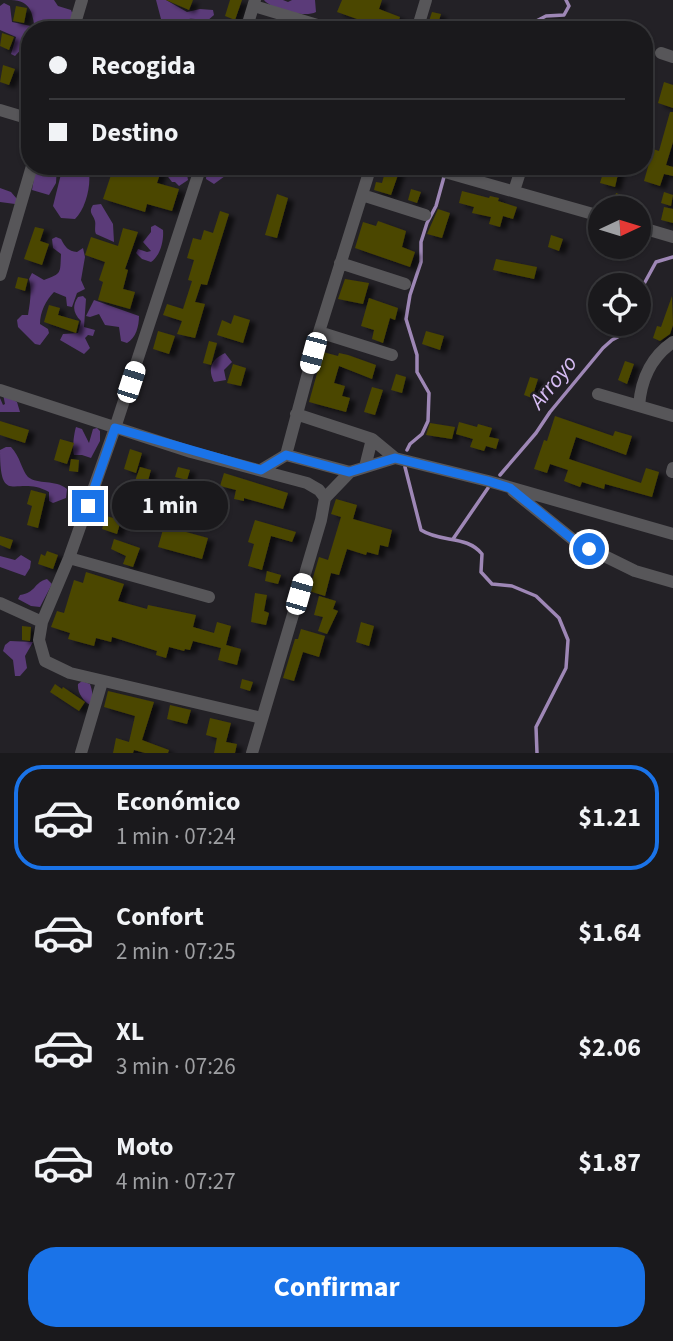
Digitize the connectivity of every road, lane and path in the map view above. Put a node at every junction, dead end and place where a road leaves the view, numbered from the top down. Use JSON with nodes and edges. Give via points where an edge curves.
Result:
{"nodes":[{"id":1,"x":82,"y":0,"type":"edge"},
{"id":2,"x":426,"y":0,"type":"edge"},
{"id":3,"x":255,"y":3,"type":"edge"},
{"id":4,"x":76,"y":21,"type":"edge"},
{"id":5,"x":249,"y":21,"type":"edge"},
{"id":6,"x":308,"y":21,"type":"edge"},
{"id":7,"x":420,"y":21,"type":"edge"},
{"id":8,"x":0,"y":110,"type":"edge"},
{"id":9,"x":21,"y":116,"type":"edge"},
{"id":10,"x":29,"y":175,"type":"edge"},
{"id":11,"x":196,"y":175,"type":"edge"},
{"id":12,"x":368,"y":175,"type":"edge"},
{"id":13,"x":453,"y":175,"type":"edge"},
{"id":14,"x":519,"y":175,"type":"edge"},
{"id":15,"x":514,"y":191,"type":"junction"},
{"id":16,"x":362,"y":195,"type":"junction"},
{"id":17,"x":588,"y":213,"type":"edge"},
{"id":18,"x":425,"y":215,"type":"dead end"},
{"id":19,"x":651,"y":231,"type":"edge"},
{"id":20,"x":673,"y":237,"type":"edge"},
{"id":21,"x":340,"y":262,"type":"junction"},
{"id":22,"x":0,"y":275,"type":"edge"},
{"id":23,"x":405,"y":284,"type":"dead end"},
{"id":24,"x":318,"y":332,"type":"junction"},
{"id":25,"x":673,"y":342,"type":"edge"},
{"id":26,"x":392,"y":355,"type":"dead end"},
{"id":27,"x":0,"y":390,"type":"edge"},
{"id":28,"x":598,"y":394,"type":"dead end"},
{"id":29,"x":639,"y":406,"type":"junction"},
{"id":30,"x":296,"y":414,"type":"junction"},
{"id":31,"x":673,"y":416,"type":"edge"},
{"id":32,"x":115,"y":428,"type":"junction"},
{"id":33,"x":372,"y":439,"type":"junction"},
{"id":34,"x":286,"y":455,"type":"junction"},
{"id":35,"x":395,"y":458,"type":"junction"},
{"id":36,"x":365,"y":467,"type":"junction"},
{"id":37,"x":261,"y":470,"type":"junction"},
{"id":38,"x":349,"y":472,"type":"junction"},
{"id":39,"x":510,"y":488,"type":"junction"},
{"id":40,"x":325,"y":498,"type":"junction"},
{"id":41,"x":673,"y":534,"type":"edge"},
{"id":42,"x":69,"y":558,"type":"junction"},
{"id":43,"x":673,"y":582,"type":"edge"},
{"id":44,"x":209,"y":597,"type":"dead end"},
{"id":45,"x":0,"y":603,"type":"edge"},
{"id":46,"x":42,"y":622,"type":"junction"},
{"id":47,"x":102,"y":682,"type":"junction"},
{"id":48,"x":262,"y":718,"type":"junction"},
{"id":49,"x":81,"y":753,"type":"edge"},
{"id":50,"x":252,"y":753,"type":"edge"}],
"edges":[{"from":1,"to":4,"type":"street"},
{"from":2,"to":7,"type":"street"},
{"from":3,"to":5,"type":"street"},
{"from":3,"to":6,"type":"street"},
{"from":8,"to":9,"type":"street"},
{"from":10,"to":22,"type":"street"},
{"from":11,"to":32,"type":"street"},
{"from":12,"to":16,"type":"street"},
{"from":13,"to":15,"type":"street"},
{"from":14,"to":15,"type":"street"},
{"from":15,"to":17,"type":"street"},
{"from":16,"to":18,"type":"street"},
{"from":16,"to":21,"type":"street"},
{"from":19,"to":20,"type":"street"},
{"from":21,"to":23,"type":"street"},
{"from":21,"to":24,"type":"street"},
{"from":24,"to":26,"type":"street"},
{"from":24,"to":30,"type":"street"},
{"from":25,"to":29,"type":"street","via":[[657,354],[643,381]]},
{"from":27,"to":32,"type":"street"},
{"from":28,"to":29,"type":"street"},
{"from":29,"to":31,"type":"street"},
{"from":30,"to":33,"type":"street"},
{"from":30,"to":34,"type":"street"},
{"from":32,"to":37,"type":"street"},
{"from":32,"to":42,"type":"street"},
{"from":33,"to":35,"type":"street"},
{"from":33,"to":36,"type":"street"},
{"from":34,"to":37,"type":"street"},
{"from":34,"to":38,"type":"street"},
{"from":35,"to":36,"type":"street"},
{"from":35,"to":39,"type":"street"},
{"from":36,"to":38,"type":"street"},
{"from":37,"to":40,"type":"street","via":[[307,483]]},
{"from":38,"to":40,"type":"street"},
{"from":39,"to":41,"type":"street"},
{"from":39,"to":43,"type":"street","via":[[576,542],[635,571]]},
{"from":40,"to":48,"type":"street"},
{"from":42,"to":44,"type":"street"},
{"from":42,"to":46,"type":"street"},
{"from":45,"to":46,"type":"street"},
{"from":46,"to":47,"type":"street","via":[[39,639],[45,662]]},
{"from":47,"to":48,"type":"street"},
{"from":47,"to":49,"type":"street"},
{"from":48,"to":50,"type":"street"}]}
